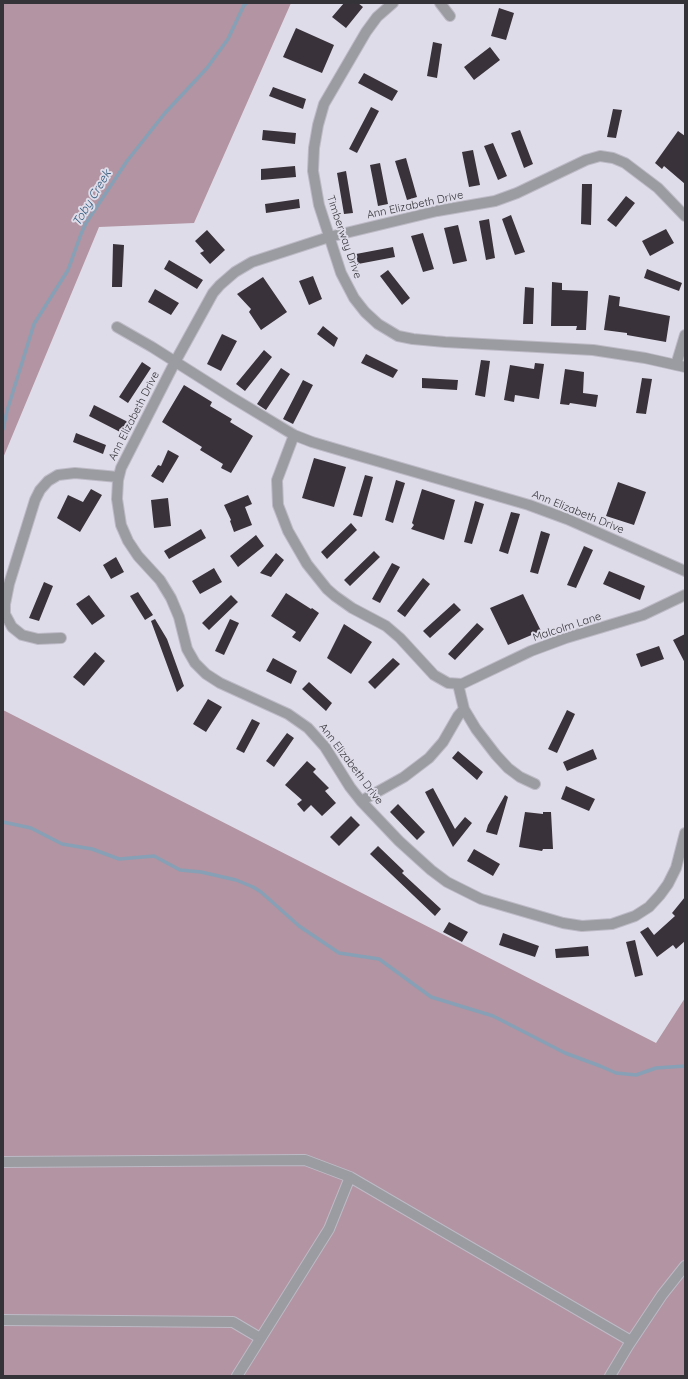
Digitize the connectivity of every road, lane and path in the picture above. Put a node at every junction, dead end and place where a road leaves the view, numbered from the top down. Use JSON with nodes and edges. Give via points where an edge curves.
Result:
{"nodes":[{"id":1,"x":393,"y":3,"type":"edge"},
{"id":2,"x":440,"y":3,"type":"edge"},
{"id":3,"x":450,"y":16,"type":"dead end"},
{"id":4,"x":685,"y":216,"type":"edge"},
{"id":5,"x":329,"y":237,"type":"junction"},
{"id":6,"x":117,"y":328,"type":"dead end"},
{"id":7,"x":685,"y":335,"type":"edge"},
{"id":8,"x":175,"y":362,"type":"junction"},
{"id":9,"x":681,"y":366,"type":"edge"},
{"id":10,"x":294,"y":435,"type":"junction"},
{"id":11,"x":118,"y":477,"type":"junction"},
{"id":12,"x":685,"y":571,"type":"edge"},
{"id":13,"x":685,"y":595,"type":"edge"},
{"id":14,"x":61,"y":638,"type":"dead end"},
{"id":15,"x":458,"y":684,"type":"junction"},
{"id":16,"x":464,"y":709,"type":"junction"},
{"id":17,"x":535,"y":784,"type":"dead end"},
{"id":18,"x":361,"y":801,"type":"junction"},
{"id":19,"x":685,"y":834,"type":"edge"},
{"id":20,"x":3,"y":1162,"type":"edge"},
{"id":21,"x":350,"y":1177,"type":"junction"},
{"id":22,"x":685,"y":1266,"type":"edge"},
{"id":23,"x":3,"y":1320,"type":"edge"},
{"id":24,"x":260,"y":1338,"type":"junction"},
{"id":25,"x":631,"y":1341,"type":"junction"},
{"id":26,"x":237,"y":1376,"type":"edge"},
{"id":27,"x":610,"y":1376,"type":"edge"}],
"edges":[{"from":1,"to":5,"type":"street","name":"Timberway Drive","via":[[377,17],[366,32],[324,104],[318,125],[314,171],[318,199]]},
{"from":2,"to":3,"type":"street"},
{"from":4,"to":5,"type":"street","name":"Ann Elizabeth Drive","via":[[658,188],[625,163],[600,156],[495,200]]},
{"from":5,"to":8,"type":"street","name":"Ann Elizabeth Drive","via":[[261,259],[235,272],[213,293]]},
{"from":5,"to":9,"type":"street","name":"Timberway Drive","via":[[341,273],[354,298],[378,324],[398,336],[445,342],[593,350]]},
{"from":6,"to":8,"type":"street","name":"Ann Elizabeth Drive"},
{"from":7,"to":9,"type":"street"},
{"from":8,"to":10,"type":"street","name":"Ann Elizabeth Drive"},
{"from":8,"to":11,"type":"street","name":"Ann Elizabeth Drive"},
{"from":10,"to":12,"type":"street","name":"Ann Elizabeth Drive","via":[[529,505]]},
{"from":10,"to":15,"type":"street","via":[[278,480],[278,505],[288,531],[307,564],[327,590],[352,608],[386,626],[438,678]]},
{"from":11,"to":14,"type":"street","via":[[75,473],[58,476],[48,481],[35,500],[9,584],[5,614],[12,627],[22,634],[38,639]]},
{"from":11,"to":18,"type":"street","name":"Ann Elizabeth Drive","via":[[117,503],[121,525],[138,556],[160,580],[171,598],[187,649],[195,663],[220,684],[302,722],[320,742]]},
{"from":13,"to":15,"type":"street","name":"Malcolm Lane","via":[[643,615],[531,651]]},
{"from":15,"to":16,"type":"street"},
{"from":16,"to":17,"type":"street","via":[[476,729],[508,768]]},
{"from":16,"to":18,"type":"street","via":[[430,758],[404,777]]},
{"from":18,"to":19,"type":"street","name":"Ann Elizabeth Drive","via":[[400,841],[447,882],[481,899],[563,923],[582,926],[612,924],[635,916],[649,907],[668,884],[676,868]]},
{"from":20,"to":21,"type":"street","via":[[305,1160]]},
{"from":21,"to":24,"type":"street","via":[[329,1229]]},
{"from":21,"to":25,"type":"street"},
{"from":22,"to":25,"type":"street"},
{"from":23,"to":24,"type":"street","via":[[233,1322]]},
{"from":24,"to":26,"type":"street"},
{"from":25,"to":27,"type":"street"}]}
